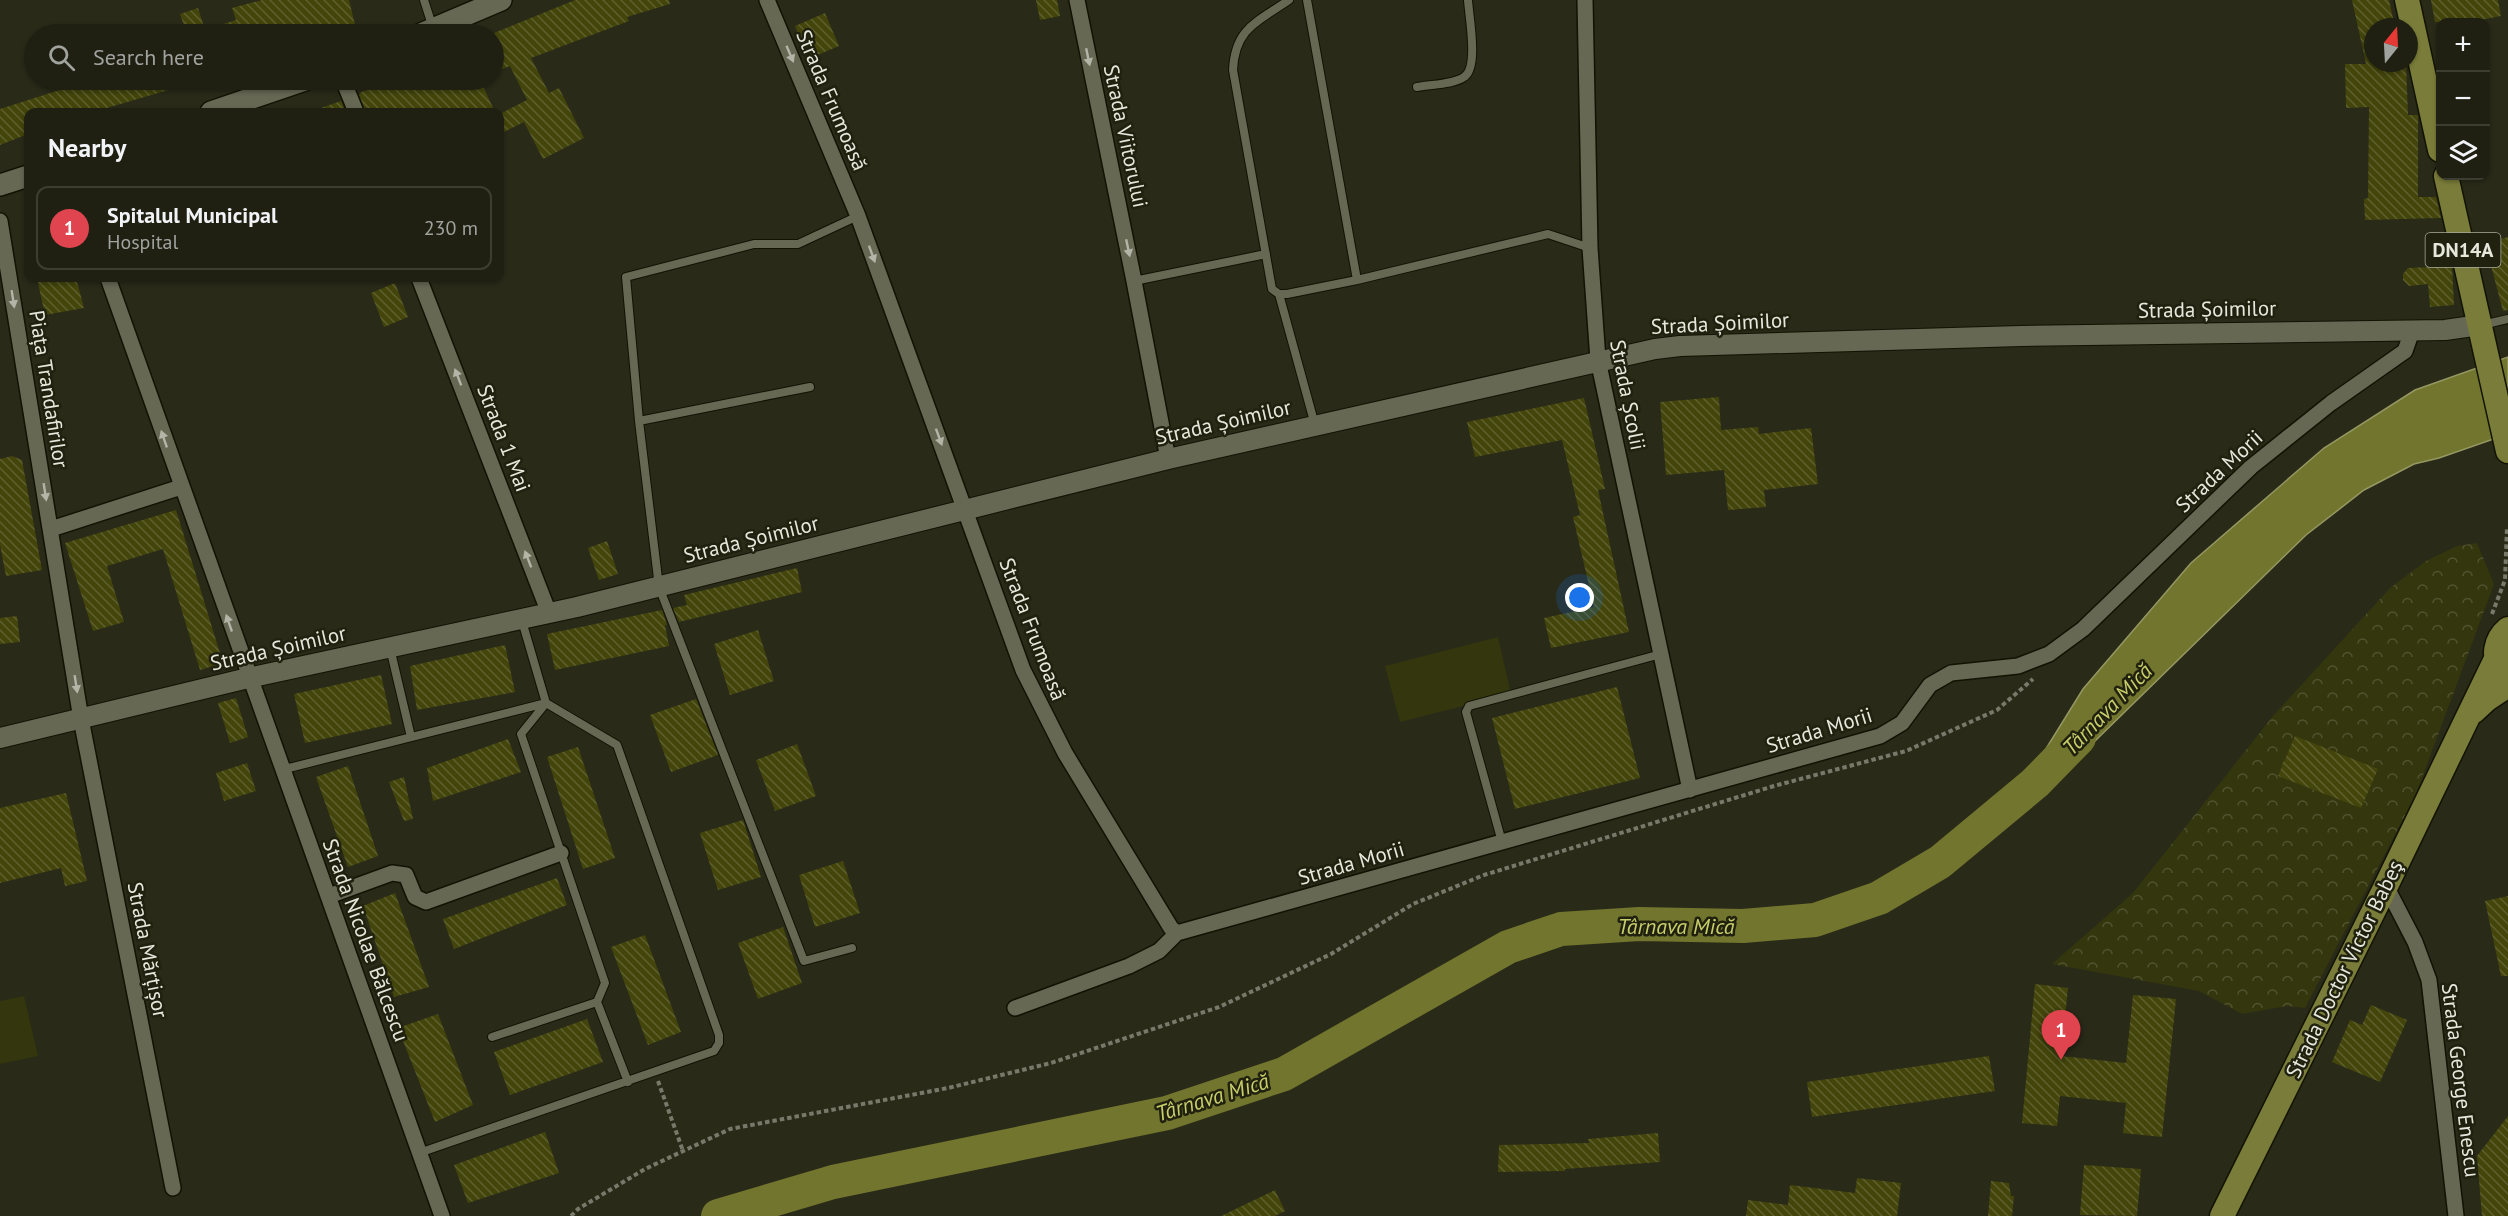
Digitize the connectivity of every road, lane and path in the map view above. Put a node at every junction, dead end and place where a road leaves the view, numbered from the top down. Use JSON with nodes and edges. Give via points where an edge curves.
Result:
{"nodes":[{"id":1,"x":424,"y":0,"type":"edge"},
{"id":2,"x":501,"y":0,"type":"edge"},
{"id":3,"x":767,"y":0,"type":"edge"},
{"id":4,"x":1077,"y":0,"type":"edge"},
{"id":5,"x":1289,"y":0,"type":"edge"},
{"id":6,"x":1307,"y":0,"type":"edge"},
{"id":7,"x":1468,"y":0,"type":"edge"},
{"id":8,"x":1585,"y":0,"type":"edge"},
{"id":9,"x":2406,"y":0,"type":"edge"},
{"id":10,"x":472,"y":6,"type":"edge"},
{"id":11,"x":426,"y":24,"type":"edge"},
{"id":12,"x":441,"y":24,"type":"edge"},
{"id":13,"x":1417,"y":87,"type":"dead end"},
{"id":14,"x":276,"y":90,"type":"edge"},
{"id":15,"x":347,"y":90,"type":"edge"},
{"id":16,"x":224,"y":108,"type":"edge"},
{"id":17,"x":354,"y":108,"type":"edge"},
{"id":18,"x":2436,"y":132,"type":"edge"},
{"id":19,"x":24,"y":177,"type":"edge"},
{"id":20,"x":2447,"y":180,"type":"edge"},
{"id":21,"x":0,"y":185,"type":"edge"},
{"id":22,"x":858,"y":216,"type":"junction"},
{"id":23,"x":0,"y":221,"type":"edge"},
{"id":24,"x":1590,"y":248,"type":"junction"},
{"id":25,"x":1266,"y":254,"type":"junction"},
{"id":26,"x":1134,"y":280,"type":"junction"},
{"id":27,"x":1357,"y":280,"type":"junction"},
{"id":28,"x":109,"y":282,"type":"edge"},
{"id":29,"x":421,"y":282,"type":"edge"},
{"id":30,"x":1279,"y":294,"type":"junction"},
{"id":31,"x":2508,"y":319,"type":"edge"},
{"id":32,"x":2412,"y":331,"type":"junction"},
{"id":33,"x":2482,"y":332,"type":"junction"},
{"id":34,"x":1598,"y":360,"type":"junction"},
{"id":35,"x":810,"y":387,"type":"dead end"},
{"id":36,"x":639,"y":421,"type":"junction"},
{"id":37,"x":1316,"y":425,"type":"junction"},
{"id":38,"x":2508,"y":451,"type":"edge"},
{"id":39,"x":1168,"y":459,"type":"junction"},
{"id":40,"x":181,"y":487,"type":"junction"},
{"id":41,"x":966,"y":508,"type":"junction"},
{"id":42,"x":51,"y":529,"type":"junction"},
{"id":43,"x":659,"y":587,"type":"junction"},
{"id":44,"x":549,"y":613,"type":"junction"},
{"id":45,"x":521,"y":620,"type":"junction"},
{"id":46,"x":2508,"y":629,"type":"edge"},
{"id":47,"x":390,"y":648,"type":"junction"},
{"id":48,"x":1661,"y":654,"type":"junction"},
{"id":49,"x":2049,"y":654,"type":"junction"},
{"id":50,"x":2502,"y":668,"type":"edge"},
{"id":51,"x":248,"y":678,"type":"junction"},
{"id":52,"x":2508,"y":685,"type":"edge"},
{"id":53,"x":546,"y":703,"type":"junction"},
{"id":54,"x":81,"y":719,"type":"junction"},
{"id":55,"x":2464,"y":722,"type":"junction"},
{"id":56,"x":411,"y":737,"type":"junction"},
{"id":57,"x":0,"y":738,"type":"edge"},
{"id":58,"x":281,"y":770,"type":"junction"},
{"id":59,"x":1690,"y":790,"type":"junction"},
{"id":60,"x":1502,"y":842,"type":"junction"},
{"id":61,"x":561,"y":853,"type":"junction"},
{"id":62,"x":2386,"y":886,"type":"junction"},
{"id":63,"x":329,"y":896,"type":"junction"},
{"id":64,"x":1177,"y":933,"type":"junction"},
{"id":65,"x":852,"y":948,"type":"dead end"},
{"id":66,"x":597,"y":1002,"type":"junction"},
{"id":67,"x":1015,"y":1008,"type":"dead end"},
{"id":68,"x":492,"y":1037,"type":"dead end"},
{"id":69,"x":655,"y":1072,"type":"junction"},
{"id":70,"x":628,"y":1082,"type":"junction"},
{"id":71,"x":683,"y":1151,"type":"junction"},
{"id":72,"x":419,"y":1153,"type":"junction"},
{"id":73,"x":173,"y":1188,"type":"dead end"},
{"id":74,"x":442,"y":1216,"type":"edge"},
{"id":75,"x":571,"y":1216,"type":"edge"},
{"id":76,"x":2222,"y":1216,"type":"edge"},
{"id":77,"x":2456,"y":1216,"type":"edge"}],
"edges":[{"from":1,"to":11,"type":"lane"},
{"from":2,"to":10,"type":"main road"},
{"from":3,"to":22,"type":"street","name":"Strada Frumoasă","one_way":true},
{"from":4,"to":26,"type":"street","name":"Strada Viitorului","one_way":true},
{"from":5,"to":25,"type":"lane","via":[[1249,27],[1234,52],[1233,70]]},
{"from":6,"to":27,"type":"lane"},
{"from":7,"to":13,"type":"lane","via":[[1471,70],[1452,81]]},
{"from":8,"to":24,"type":"street","name":"Strada Școlii"},
{"from":9,"to":18,"type":"main road"},
{"from":10,"to":12,"type":"main road"},
{"from":14,"to":16,"type":"main road"},
{"from":15,"to":17,"type":"street"},
{"from":19,"to":21,"type":"main road"},
{"from":20,"to":33,"type":"main road","number":"DN14A"},
{"from":22,"to":36,"type":"lane","via":[[798,244],[754,244],[626,277]]},
{"from":22,"to":41,"type":"street","name":"Strada Frumoasă","one_way":true},
{"from":23,"to":42,"type":"street","name":"Piața Trandafirilor","one_way":true},
{"from":24,"to":27,"type":"lane","via":[[1548,234]]},
{"from":24,"to":34,"type":"street","name":"Strada Școlii"},
{"from":25,"to":26,"type":"lane"},
{"from":25,"to":30,"type":"lane","via":[[1272,289]]},
{"from":26,"to":39,"type":"street","name":"Strada Viitorului"},
{"from":27,"to":30,"type":"lane"},
{"from":40,"to":28,"type":"street","one_way":true},
{"from":44,"to":29,"type":"street","name":"Strada 1 Mai","one_way":true},
{"from":30,"to":37,"type":"lane"},
{"from":31,"to":33,"type":"lane"},
{"from":32,"to":33,"type":"street","name":"Strada Șoimilor"},
{"from":32,"to":34,"type":"street","name":"Strada Șoimilor","via":[[2021,336],[1680,346]]},
{"from":32,"to":49,"type":"street","name":"Strada Morii","via":[[2405,351],[2251,467],[2083,628]]},
{"from":33,"to":38,"type":"main road","number":"DN14A"},
{"from":34,"to":37,"type":"street","name":"Strada Șoimilor"},
{"from":34,"to":48,"type":"street","name":"Strada Școlii"},
{"from":35,"to":36,"type":"lane"},
{"from":36,"to":43,"type":"lane"},
{"from":37,"to":39,"type":"street","name":"Strada Șoimilor"},
{"from":39,"to":41,"type":"street","name":"Strada Șoimilor"},
{"from":40,"to":42,"type":"street"},
{"from":51,"to":40,"type":"street","one_way":true},
{"from":41,"to":43,"type":"street","name":"Strada Șoimilor"},
{"from":41,"to":64,"type":"street","name":"Strada Frumoasă","via":[[1023,670],[1044,715]]},
{"from":42,"to":54,"type":"street","name":"Piața Trandafirilor","one_way":true},
{"from":43,"to":44,"type":"street","name":"Strada Șoimilor"},
{"from":43,"to":65,"type":"lane","via":[[804,961]]},
{"from":44,"to":45,"type":"street","name":"Strada Șoimilor"},
{"from":45,"to":47,"type":"street","name":"Strada Șoimilor"},
{"from":45,"to":53,"type":"lane"},
{"from":46,"to":50,"type":"main road","name":"Strada Doctor Victor Babeş","via":[[2499,639]]},
{"from":47,"to":51,"type":"street","name":"Strada Șoimilor"},
{"from":47,"to":56,"type":"lane"},
{"from":48,"to":59,"type":"street","name":"Strada Școlii"},
{"from":48,"to":60,"type":"lane","via":[[1470,706],[1466,712]]},
{"from":49,"to":59,"type":"street","name":"Strada Morii","via":[[2018,666],[1951,673],[1930,685],[1902,723],[1880,736]]},
{"from":49,"to":71,"type":"path","via":[[2042,672],[1997,710],[1906,751],[1774,786],[1484,875],[1413,904],[1331,954],[1219,1007],[1050,1063],[948,1088],[730,1129]]},
{"from":50,"to":55,"type":"main road","name":"Strada Doctor Victor Babeş"},
{"from":51,"to":54,"type":"street","name":"Strada Șoimilor"},
{"from":51,"to":58,"type":"street","name":"Strada Nicolae Bălcescu"},
{"from":52,"to":55,"type":"main road"},
{"from":53,"to":56,"type":"lane"},
{"from":53,"to":61,"type":"lane","via":[[520,734]]},
{"from":53,"to":69,"type":"lane","via":[[617,745],[719,1035],[720,1043],[714,1051]]},
{"from":54,"to":57,"type":"street","name":"Strada Șoimilor"},
{"from":54,"to":73,"type":"street","name":"Strada Mărțișor"},
{"from":55,"to":62,"type":"main road","name":"Strada Doctor Victor Babeş"},
{"from":56,"to":58,"type":"lane"},
{"from":58,"to":63,"type":"street","name":"Strada Nicolae Bălcescu"},
{"from":59,"to":60,"type":"street","name":"Strada Morii"},
{"from":60,"to":64,"type":"street","name":"Strada Morii"},
{"from":61,"to":63,"type":"street","via":[[426,902],[415,897],[406,875],[392,873]]},
{"from":61,"to":66,"type":"lane","via":[[605,983]]},
{"from":62,"to":76,"type":"main road","name":"Strada Doctor Victor Babeş"},
{"from":62,"to":77,"type":"street","name":"Strada George Enescu","via":[[2415,942],[2429,980]]},
{"from":63,"to":72,"type":"street","name":"Strada Nicolae Bălcescu"},
{"from":64,"to":67,"type":"street","via":[[1160,951],[1129,966]]},
{"from":66,"to":68,"type":"lane"},
{"from":66,"to":70,"type":"lane"},
{"from":69,"to":70,"type":"lane"},
{"from":69,"to":71,"type":"path"},
{"from":70,"to":72,"type":"lane"},
{"from":71,"to":75,"type":"path","via":[[645,1169]]},
{"from":72,"to":74,"type":"street","name":"Strada Nicolae Bălcescu"}]}
